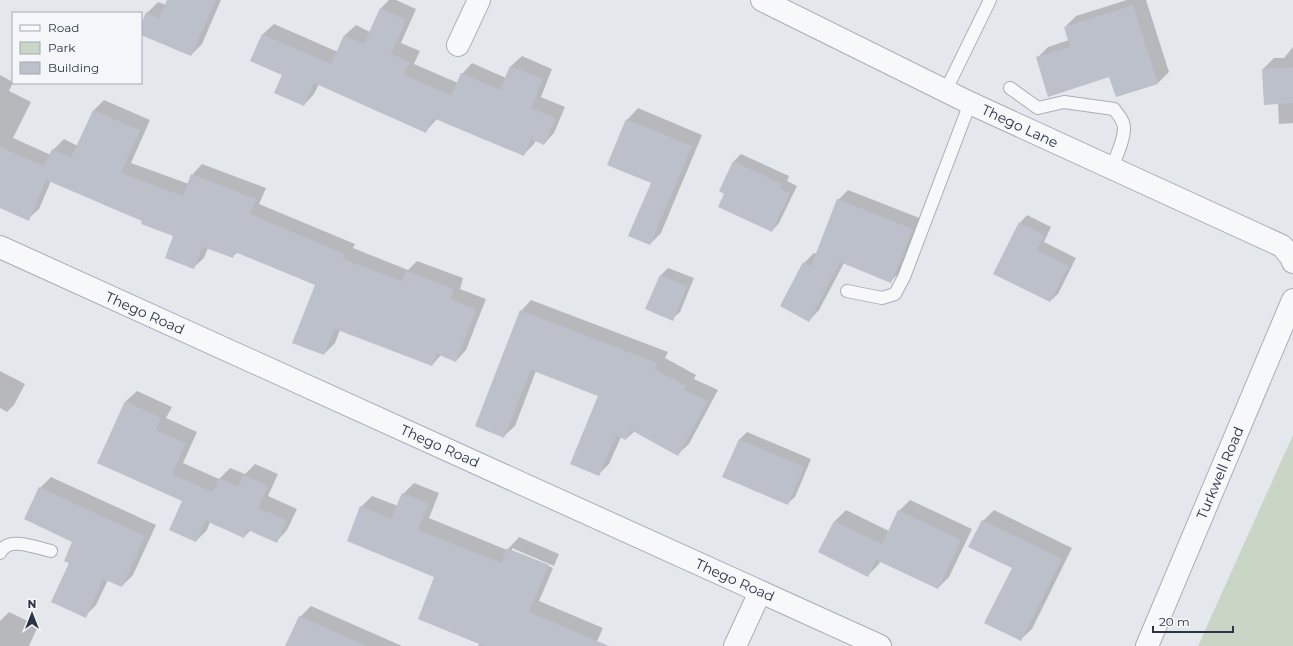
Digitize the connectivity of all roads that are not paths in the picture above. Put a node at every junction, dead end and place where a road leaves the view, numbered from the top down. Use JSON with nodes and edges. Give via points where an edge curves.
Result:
{"nodes":[{"id":1,"x":479,"y":0,"type":"edge"},
{"id":2,"x":762,"y":0,"type":"edge"},
{"id":3,"x":990,"y":0,"type":"edge"},
{"id":4,"x":458,"y":45,"type":"dead end"},
{"id":5,"x":1010,"y":88,"type":"dead end"},
{"id":6,"x":946,"y":90,"type":"junction"},
{"id":7,"x":970,"y":103,"type":"junction"},
{"id":8,"x":1112,"y":168,"type":"junction"},
{"id":9,"x":0,"y":247,"type":"edge"},
{"id":10,"x":1287,"y":254,"type":"edge"},
{"id":11,"x":848,"y":291,"type":"dead end"},
{"id":12,"x":1293,"y":300,"type":"edge"},
{"id":13,"x":51,"y":551,"type":"dead end"},
{"id":14,"x":0,"y":554,"type":"edge"},
{"id":15,"x":760,"y":592,"type":"junction"},
{"id":16,"x":735,"y":646,"type":"edge"},
{"id":17,"x":880,"y":646,"type":"edge"},
{"id":18,"x":1147,"y":646,"type":"edge"}],
"edges":[{"from":1,"to":4,"type":"street"},
{"from":2,"to":6,"type":"street","name":"Thego Lane"},
{"from":3,"to":6,"type":"lane"},
{"from":5,"to":8,"type":"lane","via":[[1038,108],[1064,102],[1114,109],[1121,117],[1124,128]]},
{"from":6,"to":7,"type":"street","name":"Thego Lane"},
{"from":7,"to":8,"type":"street","name":"Thego Lane"},
{"from":7,"to":11,"type":"lane","via":[[895,294],[882,298]]},
{"from":8,"to":10,"type":"street","name":"Thego Lane"},
{"from":9,"to":15,"type":"street","name":"Thego Road"},
{"from":12,"to":18,"type":"street","name":"Turkwell Road"},
{"from":13,"to":14,"type":"lane","via":[[10,544]]},
{"from":15,"to":16,"type":"street"},
{"from":15,"to":17,"type":"street","name":"Thego Road"}]}
